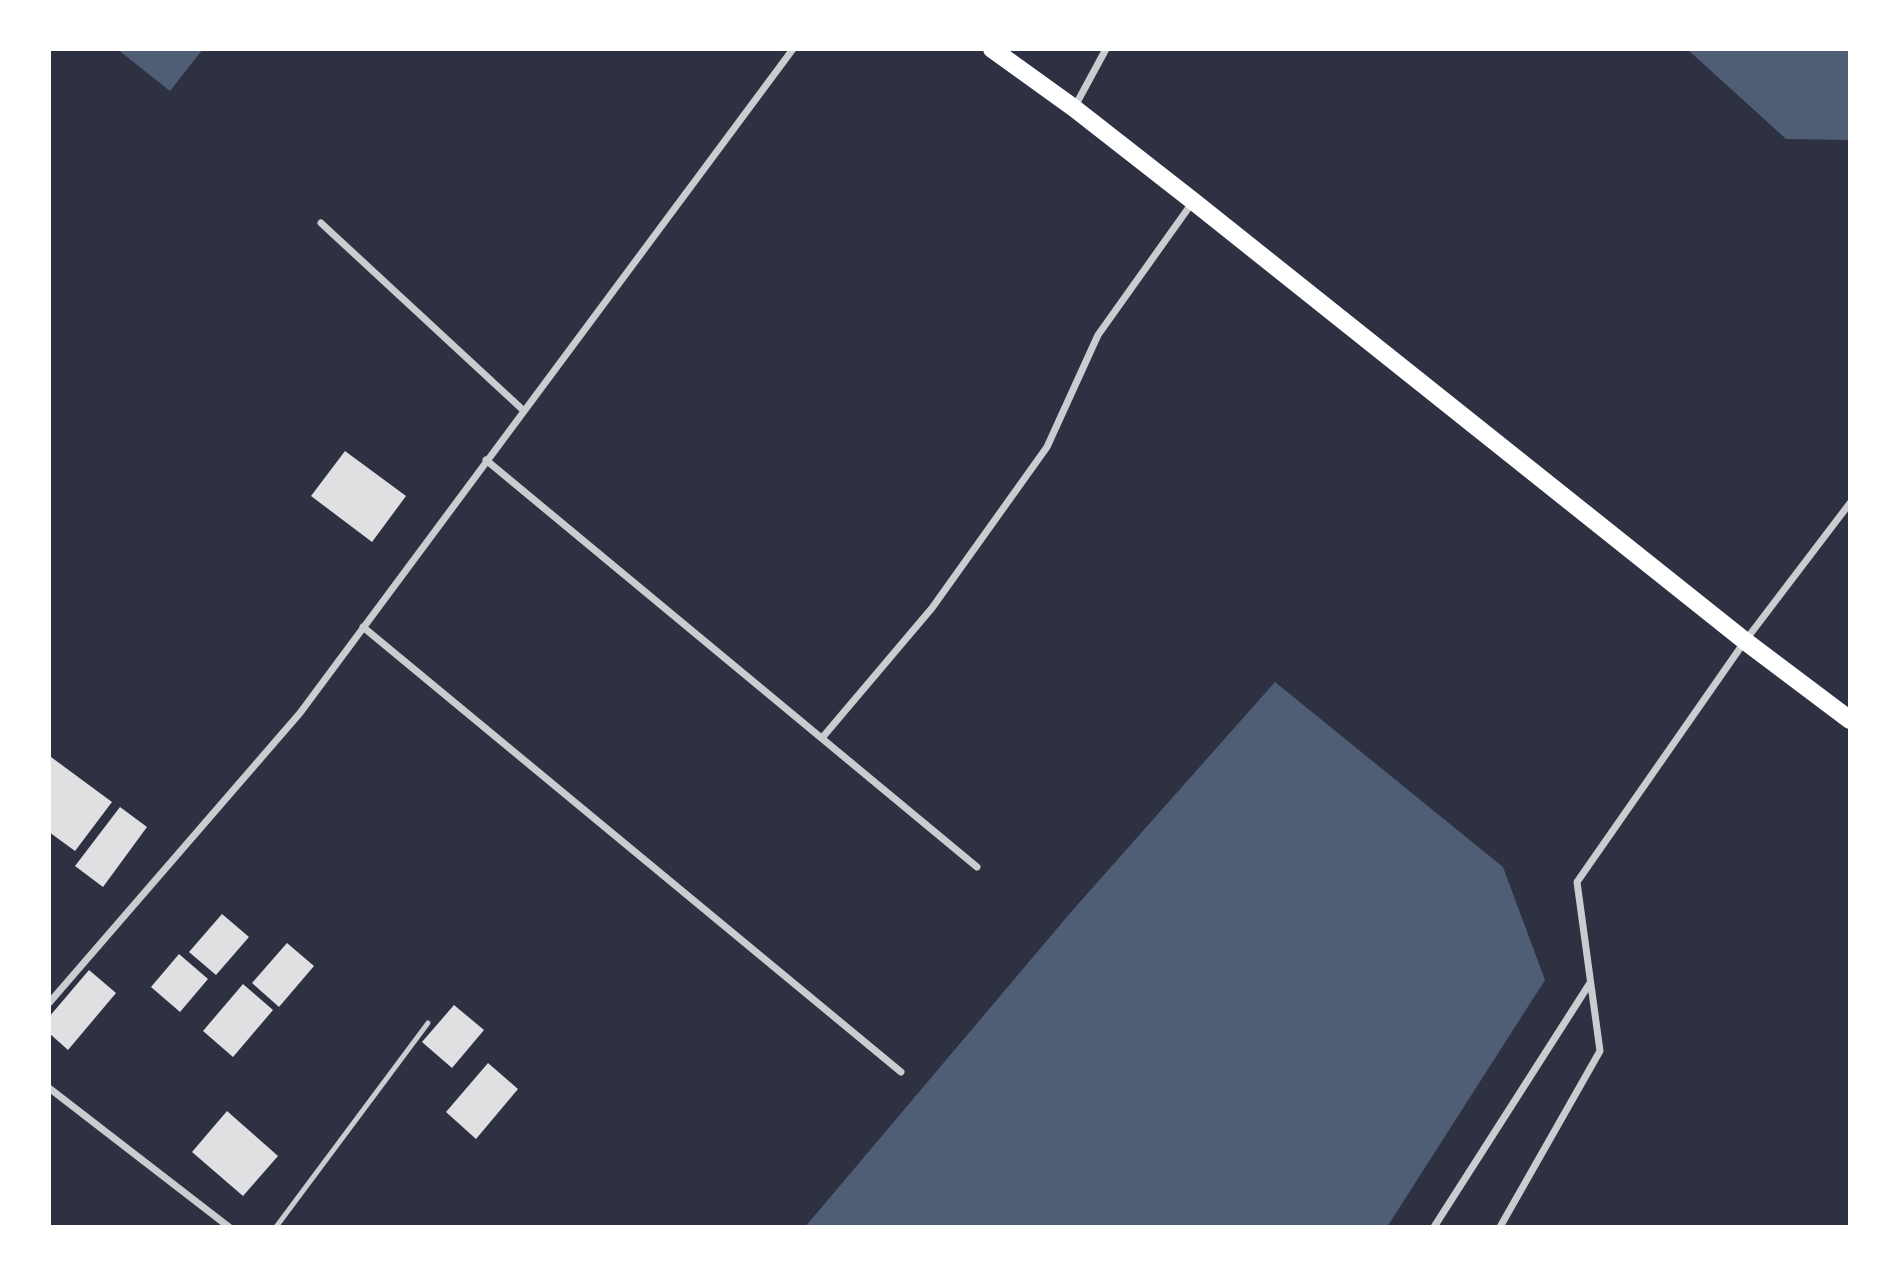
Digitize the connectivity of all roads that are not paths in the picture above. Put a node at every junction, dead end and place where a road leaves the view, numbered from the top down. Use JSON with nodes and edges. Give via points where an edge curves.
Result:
{"nodes":[{"id":1,"x":793,"y":49,"type":"edge"},
{"id":2,"x":992,"y":49,"type":"edge"},
{"id":3,"x":1106,"y":49,"type":"edge"},
{"id":4,"x":1074,"y":108,"type":"junction"},
{"id":5,"x":1193,"y":201,"type":"junction"},
{"id":6,"x":321,"y":223,"type":"dead end"},
{"id":7,"x":523,"y":410,"type":"junction"},
{"id":8,"x":486,"y":460,"type":"junction"},
{"id":9,"x":1850,"y":503,"type":"edge"},
{"id":10,"x":363,"y":627,"type":"junction"},
{"id":11,"x":1745,"y":641,"type":"junction"},
{"id":12,"x":1850,"y":720,"type":"edge"},
{"id":13,"x":822,"y":738,"type":"junction"},
{"id":14,"x":976,"y":867,"type":"dead end"},
{"id":15,"x":1591,"y":982,"type":"junction"},
{"id":16,"x":49,"y":1003,"type":"edge"},
{"id":17,"x":428,"y":1023,"type":"dead end"},
{"id":18,"x":901,"y":1072,"type":"dead end"},
{"id":19,"x":49,"y":1088,"type":"edge"},
{"id":20,"x":229,"y":1227,"type":"edge"},
{"id":21,"x":276,"y":1227,"type":"edge"},
{"id":22,"x":1434,"y":1227,"type":"edge"},
{"id":23,"x":1500,"y":1227,"type":"edge"}],
"edges":[{"from":1,"to":7,"type":"street"},
{"from":2,"to":4,"type":"main road"},
{"from":3,"to":4,"type":"street"},
{"from":4,"to":5,"type":"main road"},
{"from":5,"to":11,"type":"main road"},
{"from":5,"to":13,"type":"street","via":[[1098,335],[1047,447],[932,608]]},
{"from":6,"to":7,"type":"street"},
{"from":7,"to":8,"type":"street"},
{"from":8,"to":10,"type":"street"},
{"from":8,"to":13,"type":"street"},
{"from":9,"to":11,"type":"street"},
{"from":10,"to":16,"type":"street","via":[[300,713]]},
{"from":10,"to":18,"type":"street"},
{"from":11,"to":12,"type":"main road"},
{"from":11,"to":15,"type":"street","via":[[1577,882]]},
{"from":13,"to":14,"type":"street"},
{"from":15,"to":22,"type":"street"},
{"from":15,"to":23,"type":"street","via":[[1600,1051]]},
{"from":17,"to":21,"type":"lane"},
{"from":19,"to":20,"type":"street"}]}
